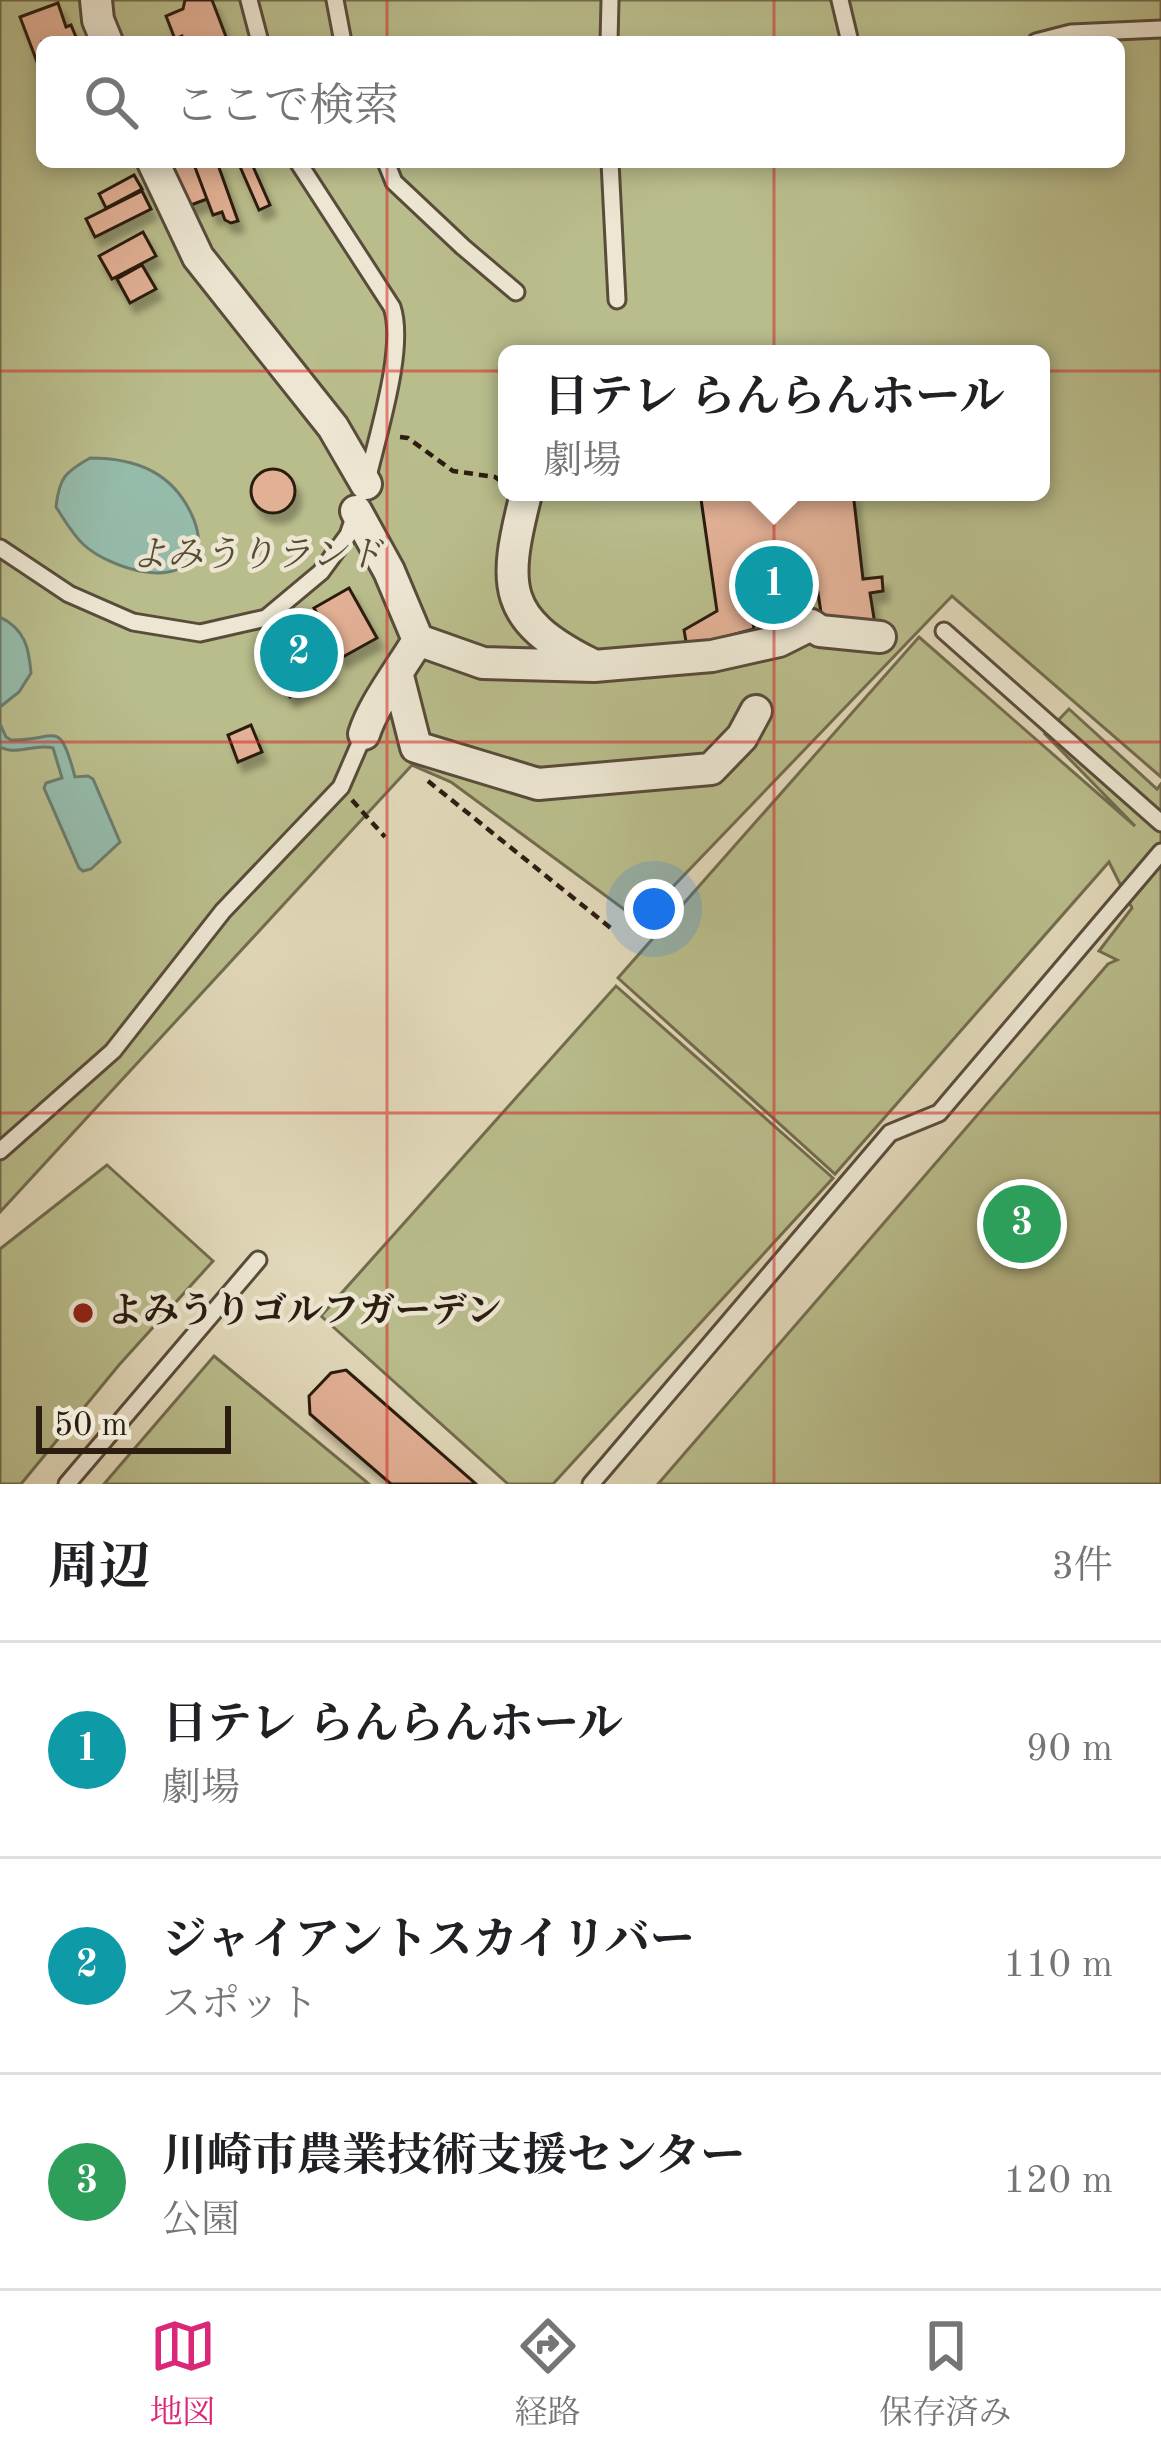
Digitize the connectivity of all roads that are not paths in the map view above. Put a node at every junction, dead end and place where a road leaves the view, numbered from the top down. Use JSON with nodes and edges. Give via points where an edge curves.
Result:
{"nodes":[{"id":1,"x":97,"y":0,"type":"edge"},
{"id":2,"x":249,"y":0,"type":"edge"},
{"id":3,"x":335,"y":0,"type":"edge"},
{"id":4,"x":610,"y":0,"type":"edge"},
{"id":5,"x":840,"y":0,"type":"edge"},
{"id":6,"x":1161,"y":29,"type":"edge"},
{"id":7,"x":105,"y":36,"type":"edge"},
{"id":8,"x":258,"y":36,"type":"edge"},
{"id":9,"x":342,"y":36,"type":"edge"},
{"id":10,"x":609,"y":36,"type":"edge"},
{"id":11,"x":849,"y":36,"type":"edge"},
{"id":12,"x":1059,"y":36,"type":"edge"},
{"id":13,"x":156,"y":168,"type":"edge"},
{"id":14,"x":302,"y":168,"type":"edge"},
{"id":15,"x":388,"y":168,"type":"edge"},
{"id":16,"x":610,"y":168,"type":"edge"},
{"id":17,"x":516,"y":292,"type":"dead end"},
{"id":18,"x":617,"y":300,"type":"dead end"},
{"id":19,"x":361,"y":498,"type":"junction"},
{"id":20,"x":515,"y":501,"type":"edge"},
{"id":21,"x":0,"y":548,"type":"edge"},
{"id":22,"x":944,"y":631,"type":"dead end"},
{"id":23,"x":880,"y":637,"type":"dead end"},
{"id":24,"x":418,"y":640,"type":"junction"},
{"id":25,"x":594,"y":666,"type":"junction"},
{"id":26,"x":398,"y":676,"type":"junction"},
{"id":27,"x":756,"y":711,"type":"dead end"},
{"id":28,"x":364,"y":734,"type":"joint"},
{"id":29,"x":1161,"y":823,"type":"edge"},
{"id":30,"x":1161,"y":852,"type":"edge"},
{"id":31,"x":0,"y":1151,"type":"edge"},
{"id":32,"x":258,"y":1260,"type":"dead end"},
{"id":33,"x":67,"y":1484,"type":"edge"},
{"id":34,"x":591,"y":1484,"type":"edge"}],
"edges":[{"from":1,"to":7,"type":"street"},
{"from":2,"to":8,"type":"lane"},
{"from":3,"to":9,"type":"lane"},
{"from":4,"to":10,"type":"lane"},
{"from":5,"to":11,"type":"lane"},
{"from":6,"to":12,"type":"lane"},
{"from":13,"to":19,"type":"street","via":[[198,257],[333,427]]},
{"from":14,"to":19,"type":"lane","via":[[397,322]]},
{"from":15,"to":17,"type":"lane","via":[[394,182]]},
{"from":16,"to":18,"type":"lane"},
{"from":19,"to":21,"type":"lane","via":[[348,535],[321,572],[266,618],[200,633],[133,622],[69,594]]},
{"from":19,"to":24,"type":"street"},
{"from":20,"to":25,"type":"street","via":[[512,590],[528,623]]},
{"from":22,"to":29,"type":"lane"},
{"from":23,"to":25,"type":"street","via":[[811,626],[712,656]]},
{"from":24,"to":25,"type":"street","via":[[483,663]]},
{"from":24,"to":26,"type":"street"},
{"from":26,"to":27,"type":"street","via":[[416,747],[538,784],[711,769]]},
{"from":26,"to":28,"type":"street"},
{"from":28,"to":31,"type":"lane","via":[[340,787],[224,911],[113,1051]]},
{"from":30,"to":34,"type":"lane","via":[[939,1114],[890,1133]]},
{"from":32,"to":33,"type":"lane"}]}
